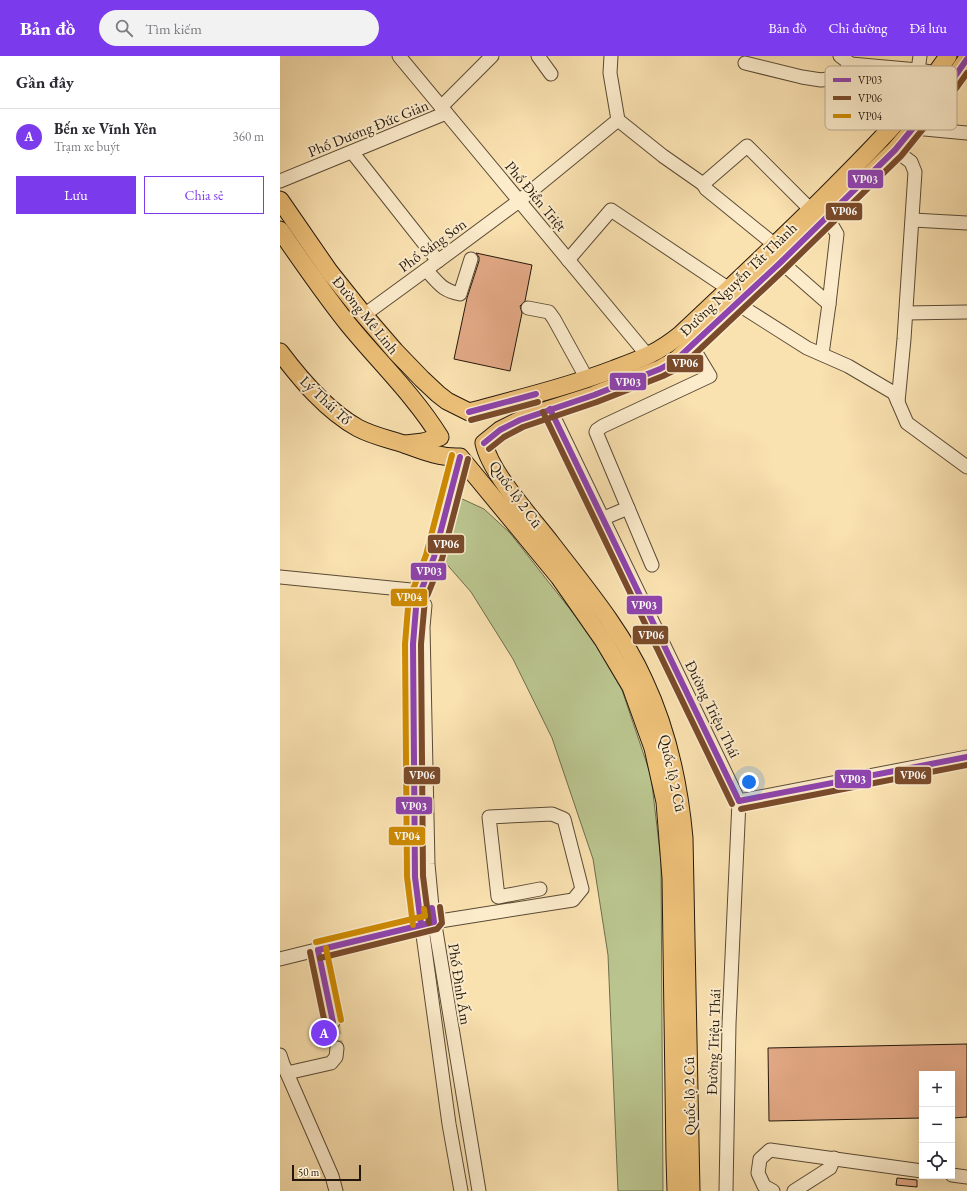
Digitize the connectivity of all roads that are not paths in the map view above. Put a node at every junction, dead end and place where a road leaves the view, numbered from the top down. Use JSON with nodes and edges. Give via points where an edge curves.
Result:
{"nodes":[{"id":1,"x":399,"y":56,"type":"edge"},
{"id":2,"x":492,"y":56,"type":"edge"},
{"id":3,"x":538,"y":56,"type":"edge"},
{"id":4,"x":611,"y":56,"type":"edge"},
{"id":5,"x":840,"y":56,"type":"edge"},
{"id":6,"x":920,"y":56,"type":"edge"},
{"id":7,"x":948,"y":56,"type":"edge"},
{"id":8,"x":967,"y":59,"type":"edge"},
{"id":9,"x":745,"y":63,"type":"dead end"},
{"id":10,"x":851,"y":64,"type":"joint"},
{"id":11,"x":873,"y":66,"type":"edge"},
{"id":12,"x":919,"y":66,"type":"edge"},
{"id":13,"x":942,"y":66,"type":"edge"},
{"id":14,"x":957,"y":73,"type":"edge"},
{"id":15,"x":551,"y":74,"type":"dead end"},
{"id":16,"x":825,"y":79,"type":"edge"},
{"id":17,"x":443,"y":110,"type":"junction"},
{"id":18,"x":618,"y":120,"type":"junction"},
{"id":19,"x":890,"y":130,"type":"edge"},
{"id":20,"x":912,"y":130,"type":"edge"},
{"id":21,"x":935,"y":130,"type":"edge"},
{"id":22,"x":967,"y":133,"type":"edge"},
{"id":23,"x":895,"y":150,"type":"junction"},
{"id":24,"x":352,"y":152,"type":"junction"},
{"id":25,"x":280,"y":181,"type":"edge"},
{"id":26,"x":703,"y":184,"type":"junction"},
{"id":27,"x":280,"y":200,"type":"edge"},
{"id":28,"x":519,"y":201,"type":"junction"},
{"id":29,"x":811,"y":210,"type":"junction"},
{"id":30,"x":826,"y":217,"type":"junction"},
{"id":31,"x":913,"y":220,"type":"junction"},
{"id":32,"x":967,"y":223,"type":"edge"},
{"id":33,"x":280,"y":230,"type":"edge"},
{"id":34,"x":775,"y":245,"type":"junction"},
{"id":35,"x":470,"y":259,"type":"dead end"},
{"id":36,"x":568,"y":260,"type":"junction"},
{"id":37,"x":438,"y":261,"type":"junction"},
{"id":38,"x":781,"y":262,"type":"junction"},
{"id":39,"x":426,"y":270,"type":"junction"},
{"id":40,"x":734,"y":296,"type":"junction"},
{"id":41,"x":829,"y":304,"type":"junction"},
{"id":42,"x":528,"y":308,"type":"dead end"},
{"id":43,"x":967,"y":312,"type":"edge"},
{"id":44,"x":906,"y":313,"type":"junction"},
{"id":45,"x":364,"y":315,"type":"junction"},
{"id":46,"x":692,"y":346,"type":"junction"},
{"id":47,"x":280,"y":352,"type":"edge"},
{"id":48,"x":822,"y":354,"type":"junction"},
{"id":49,"x":648,"y":356,"type":"junction"},
{"id":50,"x":587,"y":379,"type":"junction"},
{"id":51,"x":898,"y":402,"type":"junction"},
{"id":52,"x":550,"y":408,"type":"junction"},
{"id":53,"x":468,"y":412,"type":"junction"},
{"id":54,"x":440,"y":437,"type":"junction"},
{"id":55,"x":484,"y":443,"type":"junction"},
{"id":56,"x":403,"y":444,"type":"junction"},
{"id":57,"x":460,"y":457,"type":"junction"},
{"id":58,"x":967,"y":467,"type":"edge"},
{"id":59,"x":628,"y":508,"type":"junction"},
{"id":60,"x":604,"y":518,"type":"junction"},
{"id":61,"x":652,"y":565,"type":"dead end"},
{"id":62,"x":280,"y":577,"type":"edge"},
{"id":63,"x":421,"y":591,"type":"junction"},
{"id":64,"x":967,"y":756,"type":"edge"},
{"id":65,"x":740,"y":801,"type":"junction"},
{"id":66,"x":540,"y":889,"type":"dead end"},
{"id":67,"x":428,"y":923,"type":"junction"},
{"id":68,"x":318,"y":950,"type":"junction"},
{"id":69,"x":280,"y":959,"type":"edge"},
{"id":70,"x":333,"y":1022,"type":"tunnel mouth"},
{"id":71,"x":337,"y":1048,"type":"tunnel mouth"},
{"id":72,"x":280,"y":1055,"type":"edge"},
{"id":73,"x":286,"y":1072,"type":"junction"},
{"id":74,"x":683,"y":1157,"type":"junction"},
{"id":75,"x":834,"y":1158,"type":"junction"},
{"id":76,"x":919,"y":1171,"type":"edge"},
{"id":77,"x":955,"y":1175,"type":"edge"},
{"id":78,"x":967,"y":1177,"type":"edge"},
{"id":79,"x":479,"y":1188,"type":"edge"},
{"id":80,"x":461,"y":1190,"type":"edge"},
{"id":81,"x":336,"y":1191,"type":"edge"},
{"id":82,"x":676,"y":1191,"type":"edge"},
{"id":83,"x":691,"y":1191,"type":"edge"},
{"id":84,"x":726,"y":1191,"type":"edge"},
{"id":85,"x":774,"y":1191,"type":"edge"},
{"id":86,"x":794,"y":1191,"type":"edge"}],
"edges":[{"from":1,"to":17,"type":"street","name":"Phố Điển Triệt"},
{"from":2,"to":17,"type":"street"},
{"from":3,"to":15,"type":"street"},
{"from":4,"to":18,"type":"street","via":[[610,73]]},
{"from":5,"to":10,"type":"street"},
{"from":6,"to":12,"type":"street"},
{"from":7,"to":13,"type":"main road","name":"Đường Nguyễn Tất Thành"},
{"from":8,"to":14,"type":"main road","name":"Đường Nguyễn Tất Thành"},
{"from":9,"to":16,"type":"street","via":[[802,77]]},
{"from":10,"to":11,"type":"street"},
{"from":17,"to":24,"type":"street","name":"Phố Dương Đức Giản"},
{"from":17,"to":28,"type":"street","name":"Phố Điển Triệt"},
{"from":18,"to":26,"type":"street"},
{"from":18,"to":28,"type":"street","name":"Phố Sáng Sơn"},
{"from":19,"to":29,"type":"main road","name":"Đường Nguyễn Tất Thành"},
{"from":20,"to":23,"type":"main road","name":"Đường Nguyễn Tất Thành"},
{"from":21,"to":22,"type":"street"},
{"from":23,"to":30,"type":"main road","name":"Đường Nguyễn Tất Thành"},
{"from":23,"to":31,"type":"street","via":[[911,162],[915,172]]},
{"from":24,"to":25,"type":"street","name":"Phố Dương Đức Giản"},
{"from":24,"to":37,"type":"street"},
{"from":26,"to":29,"type":"street","via":[[747,146]]},
{"from":26,"to":34,"type":"street"},
{"from":27,"to":45,"type":"main road","name":"Đường Mê Linh"},
{"from":28,"to":36,"type":"street","name":"Phố Điển Triệt"},
{"from":28,"to":37,"type":"street","name":"Phố Sáng Sơn"},
{"from":29,"to":34,"type":"main road","name":"Đường Nguyễn Tất Thành"},
{"from":30,"to":38,"type":"main road","name":"Đường Nguyễn Tất Thành"},
{"from":30,"to":41,"type":"street","via":[[837,234]]},
{"from":31,"to":32,"type":"street"},
{"from":31,"to":44,"type":"street"},
{"from":33,"to":54,"type":"main road","name":"Đường Mê Linh","via":[[348,324],[415,400]]},
{"from":34,"to":40,"type":"main road","name":"Đường Nguyễn Tất Thành"},
{"from":35,"to":39,"type":"street","via":[[460,294],[448,292]]},
{"from":36,"to":40,"type":"street","via":[[611,210]]},
{"from":36,"to":49,"type":"street","name":"Phố Điển Triệt"},
{"from":37,"to":39,"type":"street","name":"Phố Sáng Sơn"},
{"from":38,"to":40,"type":"main road","name":"Đường Nguyễn Tất Thành"},
{"from":38,"to":41,"type":"street"},
{"from":39,"to":45,"type":"street","name":"Phố Sáng Sơn"},
{"from":40,"to":46,"type":"main road","name":"Đường Nguyễn Tất Thành"},
{"from":40,"to":48,"type":"street","via":[[744,308],[807,348]]},
{"from":40,"to":49,"type":"main road","name":"Đường Nguyễn Tất Thành","via":[[666,346]]},
{"from":41,"to":48,"type":"street"},
{"from":42,"to":50,"type":"street","via":[[549,312]]},
{"from":43,"to":44,"type":"street"},
{"from":44,"to":51,"type":"street"},
{"from":45,"to":53,"type":"main road","name":"Đường Mê Linh","via":[[430,387],[447,401]]},
{"from":46,"to":52,"type":"main road","name":"Đường Nguyễn Tất Thành","via":[[676,360],[660,369],[594,395]]},
{"from":46,"to":59,"type":"street","via":[[710,376],[597,430]]},
{"from":47,"to":56,"type":"main road","name":"Lý Thái Tổ","via":[[306,383],[343,418],[366,432]]},
{"from":48,"to":51,"type":"street","via":[[894,392]]},
{"from":49,"to":50,"type":"main road","name":"Đường Nguyễn Tất Thành"},
{"from":50,"to":53,"type":"main road","name":"Đường Nguyễn Tất Thành"},
{"from":51,"to":58,"type":"street","via":[[907,423]]},
{"from":52,"to":55,"type":"main road","name":"Đường Nguyễn Tất Thành","via":[[509,425]]},
{"from":52,"to":60,"type":"street","name":"Đường Triệu Thái"},
{"from":53,"to":54,"type":"main road","via":[[458,412],[447,419],[442,426]]},
{"from":53,"to":55,"type":"main road","via":[[484,424]]},
{"from":54,"to":56,"type":"main road","name":"Lý Thái Tổ"},
{"from":54,"to":57,"type":"main road","via":[[447,450]]},
{"from":55,"to":57,"type":"main road","via":[[474,454]]},
{"from":55,"to":74,"type":"main road","name":"Quốc lộ 2 Cũ","via":[[488,456],[500,476],[616,632],[644,680],[667,740],[678,787],[684,838]]},
{"from":56,"to":57,"type":"main road","name":"Lý Thái Tổ","via":[[435,455]]},
{"from":57,"to":63,"type":"street","name":"Phố Đình Ấm","via":[[434,557]]},
{"from":57,"to":74,"type":"main road","name":"Quốc lộ 2 Cũ","via":[[559,577],[603,640],[631,687],[654,748],[665,802],[671,878]]},
{"from":59,"to":60,"type":"street"},
{"from":59,"to":61,"type":"street"},
{"from":60,"to":65,"type":"street","name":"Đường Triệu Thái"},
{"from":62,"to":63,"type":"street"},
{"from":63,"to":67,"type":"street","name":"Phố Đình Ấm","via":[[417,596],[413,644],[415,877]]},
{"from":64,"to":65,"type":"street"},
{"from":65,"to":84,"type":"street","name":"Đường Triệu Thái","via":[[729,1024]]},
{"from":66,"to":67,"type":"street","via":[[498,897],[489,817],[552,814],[564,819],[582,889],[573,900]]},
{"from":67,"to":68,"type":"street"},
{"from":67,"to":79,"type":"street","name":"Phố Đình Ấm"},
{"from":67,"to":80,"type":"street","name":"Phố Đình Ấm","via":[[449,1124]]},
{"from":68,"to":69,"type":"street"},
{"from":68,"to":70,"type":"street"},
{"from":71,"to":73,"type":"street","via":[[336,1057],[331,1062]]},
{"from":72,"to":73,"type":"street"},
{"from":73,"to":81,"type":"street","via":[[332,1176]]},
{"from":74,"to":82,"type":"main road"},
{"from":74,"to":83,"type":"main road"},
{"from":75,"to":76,"type":"street"},
{"from":75,"to":85,"type":"street","via":[[770,1150],[760,1159],[758,1173],[764,1186]]},
{"from":75,"to":86,"type":"street","via":[[830,1168]]},
{"from":77,"to":78,"type":"street"},
{"from":79,"to":80,"type":"street"}]}
